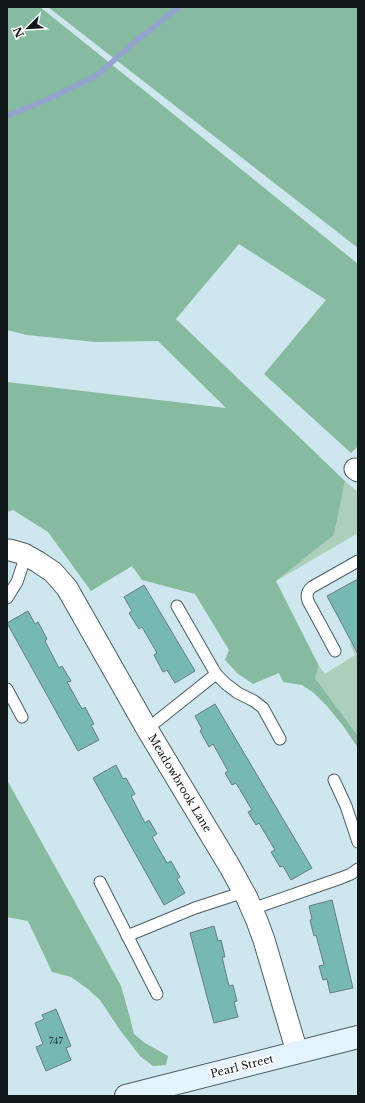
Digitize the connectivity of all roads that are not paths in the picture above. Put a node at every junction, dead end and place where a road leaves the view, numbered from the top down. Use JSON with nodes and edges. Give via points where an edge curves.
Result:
{"nodes":[{"id":1,"x":18,"y":553,"type":"joint"},
{"id":2,"x":358,"y":561,"type":"edge"},
{"id":3,"x":7,"y":598,"type":"edge"},
{"id":4,"x":177,"y":606,"type":"dead end"},
{"id":5,"x":335,"y":651,"type":"dead end"},
{"id":6,"x":216,"y":674,"type":"junction"},
{"id":7,"x":7,"y":689,"type":"edge"},
{"id":8,"x":22,"y":717,"type":"dead end"},
{"id":9,"x":147,"y":729,"type":"junction"},
{"id":10,"x":280,"y":739,"type":"dead end"},
{"id":11,"x":334,"y":780,"type":"dead end"},
{"id":12,"x":358,"y":842,"type":"edge"},
{"id":13,"x":358,"y":869,"type":"edge"},
{"id":14,"x":100,"y":882,"type":"dead end"},
{"id":15,"x":248,"y":901,"type":"junction"},
{"id":16,"x":127,"y":936,"type":"junction"},
{"id":17,"x":157,"y":994,"type":"dead end"},
{"id":18,"x":358,"y":1037,"type":"edge"},
{"id":19,"x":298,"y":1052,"type":"junction"},
{"id":20,"x":126,"y":1096,"type":"edge"}],
"edges":[{"from":1,"to":3,"type":"lane","via":[[17,582]]},
{"from":1,"to":9,"type":"street","name":"Meadowbrook Lane","via":[[53,572],[67,588]]},
{"from":2,"to":5,"type":"lane","via":[[307,592],[308,601]]},
{"from":4,"to":6,"type":"lane"},
{"from":6,"to":9,"type":"lane"},
{"from":6,"to":10,"type":"lane","via":[[238,693],[263,708]]},
{"from":7,"to":8,"type":"lane"},
{"from":9,"to":15,"type":"street","name":"Meadowbrook Lane"},
{"from":11,"to":12,"type":"lane"},
{"from":13,"to":15,"type":"lane","via":[[341,878]]},
{"from":14,"to":16,"type":"lane"},
{"from":15,"to":16,"type":"lane","via":[[195,908]]},
{"from":15,"to":19,"type":"street","name":"Meadowbrook Lane","via":[[264,940]]},
{"from":16,"to":17,"type":"lane"},
{"from":18,"to":19,"type":"main road","name":"Pearl Street"},
{"from":19,"to":20,"type":"main road","name":"Pearl Street"}]}
